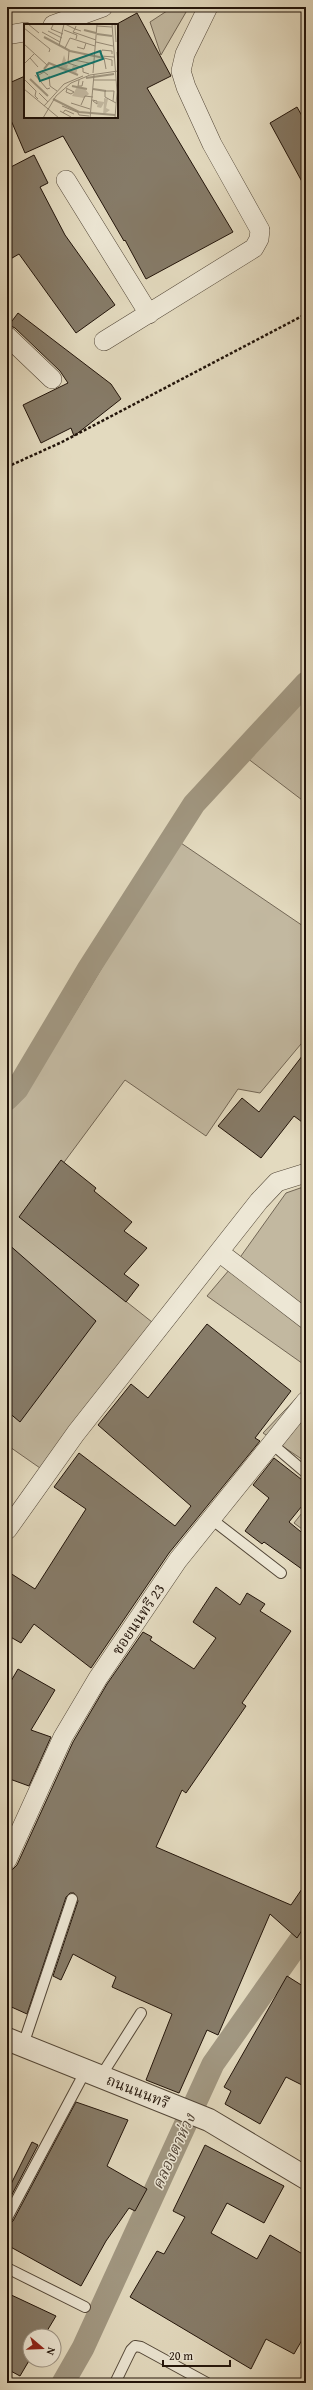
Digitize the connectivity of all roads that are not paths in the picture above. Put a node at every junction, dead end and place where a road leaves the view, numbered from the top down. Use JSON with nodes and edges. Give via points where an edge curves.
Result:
{"nodes":[{"id":1,"x":103,"y":7,"type":"edge"},
{"id":2,"x":208,"y":7,"type":"edge"},
{"id":3,"x":56,"y":24,"type":"edge"},
{"id":4,"x":24,"y":32,"type":"edge"},
{"id":5,"x":7,"y":35,"type":"edge"},
{"id":6,"x":66,"y":180,"type":"dead end"},
{"id":7,"x":149,"y":314,"type":"junction"},
{"id":8,"x":7,"y":336,"type":"edge"},
{"id":9,"x":104,"y":341,"type":"dead end"},
{"id":10,"x":52,"y":379,"type":"dead end"},
{"id":11,"x":306,"y":1173,"type":"edge"},
{"id":12,"x":219,"y":1252,"type":"junction"},
{"id":13,"x":306,"y":1319,"type":"edge"},
{"id":14,"x":306,"y":1401,"type":"edge"},
{"id":15,"x":272,"y":1444,"type":"junction"},
{"id":16,"x":306,"y":1473,"type":"edge"},
{"id":17,"x":210,"y":1518,"type":"junction"},
{"id":18,"x":7,"y":1530,"type":"edge"},
{"id":19,"x":282,"y":1572,"type":"dead end"},
{"id":20,"x":7,"y":1860,"type":"edge"},
{"id":21,"x":72,"y":1899,"type":"dead end"},
{"id":22,"x":141,"y":2013,"type":"dead end"},
{"id":23,"x":15,"y":2042,"type":"edge"},
{"id":24,"x":93,"y":2073,"type":"junction"},
{"id":25,"x":306,"y":2178,"type":"edge"},
{"id":26,"x":7,"y":2218,"type":"edge"},
{"id":27,"x":7,"y":2268,"type":"edge"},
{"id":28,"x":85,"y":2308,"type":"dead end"},
{"id":29,"x":115,"y":2383,"type":"edge"},
{"id":30,"x":208,"y":2383,"type":"edge"}],
"edges":[{"from":1,"to":3,"type":"street"},
{"from":2,"to":7,"type":"street","via":[[185,54],[181,71],[212,144],[260,230],[259,238],[254,248]]},
{"from":4,"to":5,"type":"street"},
{"from":6,"to":7,"type":"street"},
{"from":7,"to":9,"type":"street"},
{"from":8,"to":10,"type":"street"},
{"from":11,"to":12,"type":"street","via":[[277,1182]]},
{"from":12,"to":13,"type":"street"},
{"from":12,"to":18,"type":"street","via":[[76,1433]]},
{"from":14,"to":15,"type":"street","name":"ซอยนนทรี 23"},
{"from":15,"to":16,"type":"lane"},
{"from":15,"to":17,"type":"street","name":"ซอยนนทรี 23"},
{"from":17,"to":19,"type":"lane"},
{"from":17,"to":20,"type":"street","name":"ซอยนนทรี 23","via":[[178,1560],[98,1678],[63,1737]]},
{"from":21,"to":23,"type":"lane"},
{"from":22,"to":24,"type":"lane"},
{"from":23,"to":24,"type":"street","name":"ถนนนนทรี"},
{"from":24,"to":25,"type":"street","name":"ถนนนนทรี","via":[[209,2120]]},
{"from":24,"to":26,"type":"lane"},
{"from":27,"to":28,"type":"lane"},
{"from":29,"to":30,"type":"lane","via":[[135,2346]]}]}
